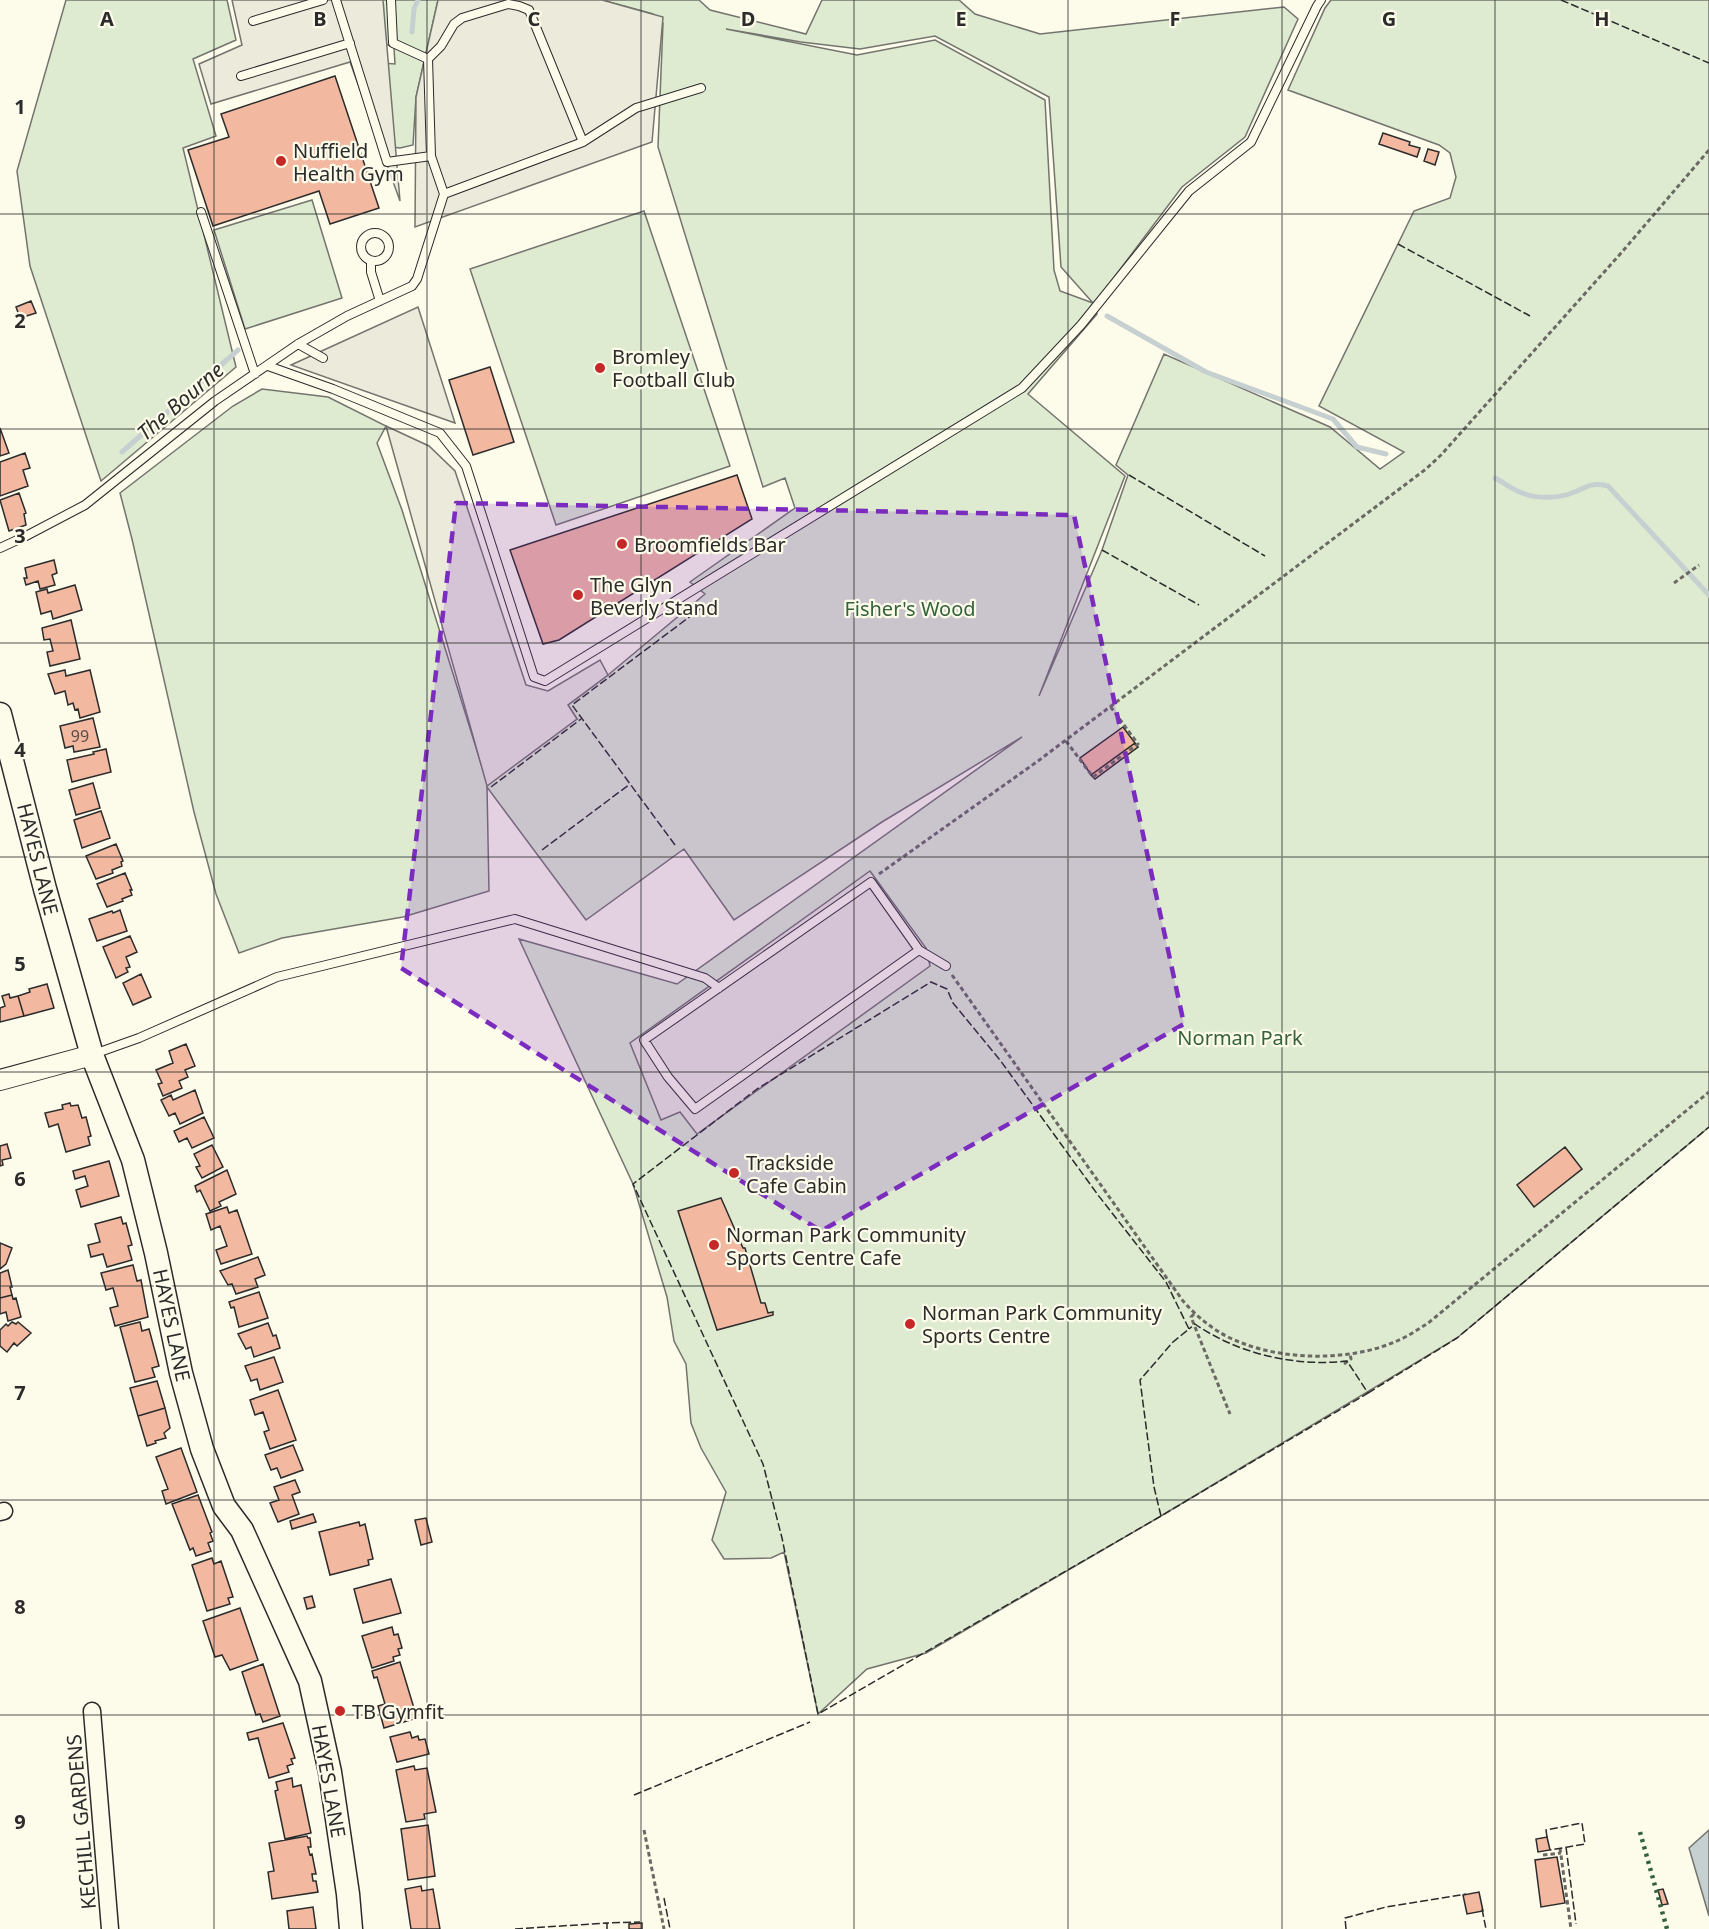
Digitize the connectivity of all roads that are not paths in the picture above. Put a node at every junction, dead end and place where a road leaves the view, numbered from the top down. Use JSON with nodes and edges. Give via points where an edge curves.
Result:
{"nodes":[{"id":1,"x":323,"y":0,"type":"edge"},
{"id":2,"x":336,"y":0,"type":"edge"},
{"id":3,"x":391,"y":0,"type":"edge"},
{"id":4,"x":1321,"y":0,"type":"edge"},
{"id":5,"x":253,"y":21,"type":"dead end"},
{"id":6,"x":350,"y":43,"type":"junction"},
{"id":7,"x":428,"y":59,"type":"junction"},
{"id":8,"x":241,"y":76,"type":"dead end"},
{"id":9,"x":700,"y":88,"type":"dead end"},
{"id":10,"x":583,"y":142,"type":"junction"},
{"id":11,"x":431,"y":156,"type":"junction"},
{"id":12,"x":444,"y":194,"type":"junction"},
{"id":13,"x":201,"y":212,"type":"dead end"},
{"id":14,"x":371,"y":261,"type":"dead end"},
{"id":15,"x":380,"y":301,"type":"junction"},
{"id":16,"x":298,"y":344,"type":"junction"},
{"id":17,"x":323,"y":358,"type":"dead end"},
{"id":18,"x":268,"y":366,"type":"junction"},
{"id":19,"x":255,"y":374,"type":"junction"},
{"id":20,"x":0,"y":548,"type":"edge"},
{"id":21,"x":0,"y":714,"type":"edge"},
{"id":22,"x":919,"y":950,"type":"junction"},
{"id":23,"x":946,"y":966,"type":"road end"},
{"id":24,"x":719,"y":988,"type":"junction"},
{"id":25,"x":92,"y":1055,"type":"junction"},
{"id":26,"x":0,"y":1080,"type":"edge"},
{"id":27,"x":92,"y":1711,"type":"dead end"},
{"id":28,"x":111,"y":1929,"type":"edge"},
{"id":29,"x":351,"y":1929,"type":"edge"}],
"edges":[{"from":1,"to":5,"type":"lane"},
{"from":2,"to":6,"type":"lane"},
{"from":3,"to":7,"type":"lane","via":[[393,43]]},
{"from":4,"to":18,"type":"lane","via":[[1251,142],[1190,191],[1081,325],[1022,388],[545,681],[534,677],[466,466],[440,433]]},
{"from":6,"to":8,"type":"lane"},
{"from":6,"to":11,"type":"lane","via":[[387,162]]},
{"from":7,"to":10,"type":"lane","via":[[462,18],[508,4],[530,10]]},
{"from":7,"to":11,"type":"lane"},
{"from":9,"to":10,"type":"lane","via":[[636,108]]},
{"from":10,"to":12,"type":"lane"},
{"from":11,"to":12,"type":"lane"},
{"from":12,"to":15,"type":"lane","via":[[417,279],[412,286]]},
{"from":13,"to":19,"type":"lane"},
{"from":14,"to":15,"type":"lane"},
{"from":15,"to":16,"type":"lane"},
{"from":16,"to":17,"type":"lane"},
{"from":16,"to":18,"type":"lane"},
{"from":18,"to":19,"type":"lane"},
{"from":19,"to":20,"type":"lane","via":[[215,401],[85,505]]},
{"from":21,"to":25,"type":"main road","name":"HAYES LANE"},
{"from":22,"to":23,"type":"lane"},
{"from":22,"to":24,"type":"lane","via":[[871,882]]},
{"from":22,"to":24,"type":"lane","via":[[695,1109],[644,1040]]},
{"from":24,"to":25,"type":"lane","via":[[705,978],[515,919],[277,976]]},
{"from":25,"to":26,"type":"street"},
{"from":25,"to":29,"type":"main road","name":"HAYES LANE","via":[[133,1160],[202,1449],[224,1506],[242,1530],[310,1681],[331,1783]]},
{"from":27,"to":28,"type":"street","name":"KECHILL GARDENS"}]}
